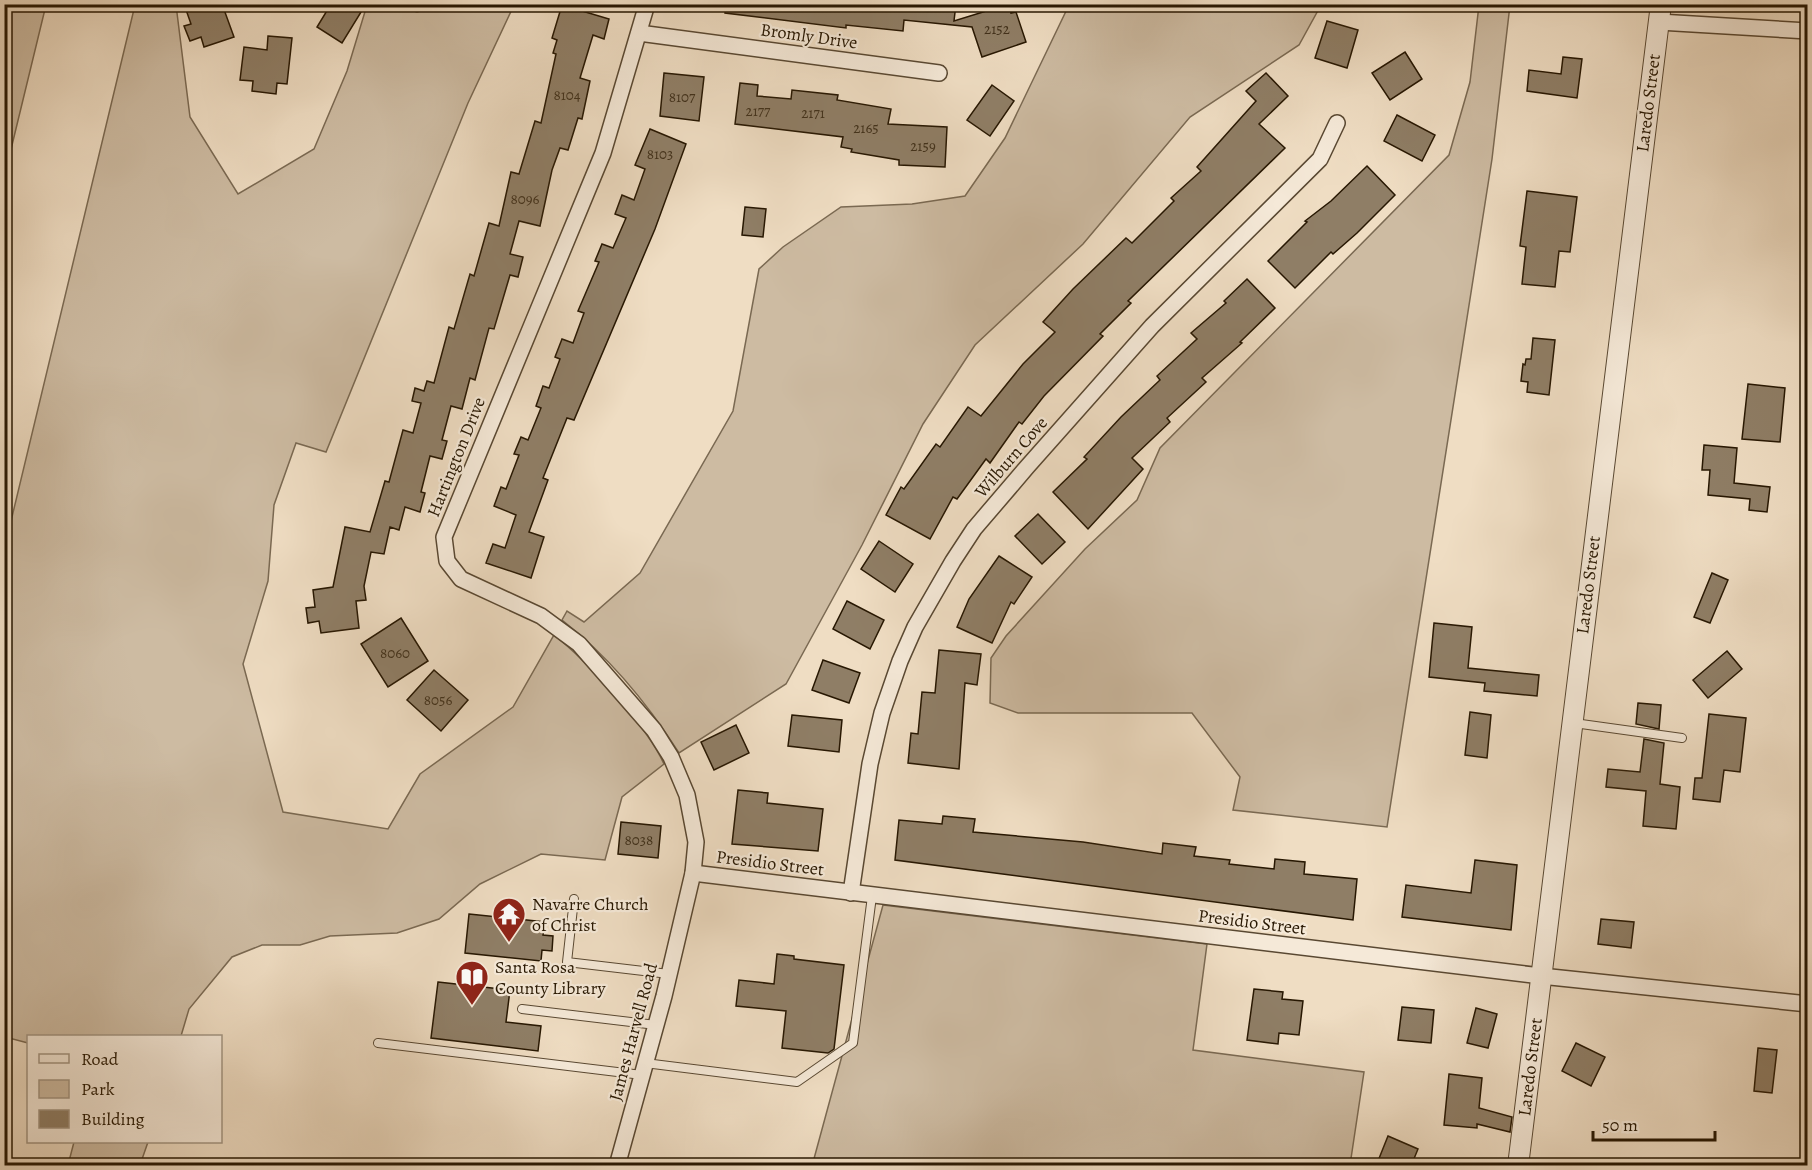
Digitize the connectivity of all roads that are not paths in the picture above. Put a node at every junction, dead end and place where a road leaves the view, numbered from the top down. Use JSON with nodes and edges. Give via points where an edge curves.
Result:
{"nodes":[{"id":1,"x":646,"y":4,"type":"edge"},
{"id":2,"x":1660,"y":13,"type":"edge"},
{"id":3,"x":1808,"y":31,"type":"edge"},
{"id":4,"x":639,"y":33,"type":"junction"},
{"id":5,"x":939,"y":73,"type":"dead end"},
{"id":6,"x":1337,"y":123,"type":"dead end"},
{"id":7,"x":1572,"y":723,"type":"junction"},
{"id":8,"x":1682,"y":738,"type":"dead end"},
{"id":9,"x":693,"y":873,"type":"junction"},
{"id":10,"x":851,"y":893,"type":"junction"},
{"id":11,"x":872,"y":896,"type":"junction"},
{"id":12,"x":574,"y":899,"type":"dead end"},
{"id":13,"x":669,"y":974,"type":"junction"},
{"id":14,"x":1541,"y":976,"type":"junction"},
{"id":15,"x":1808,"y":1004,"type":"edge"},
{"id":16,"x":522,"y":1009,"type":"dead end"},
{"id":17,"x":656,"y":1025,"type":"junction"},
{"id":18,"x":378,"y":1043,"type":"dead end"},
{"id":19,"x":644,"y":1069,"type":"junction"},
{"id":20,"x":617,"y":1166,"type":"edge"},
{"id":21,"x":1518,"y":1166,"type":"edge"}],
"edges":[{"from":1,"to":4,"type":"street","name":"Hartington Drive"},
{"from":2,"to":3,"type":"street"},
{"from":2,"to":7,"type":"street","name":"Laredo Street"},
{"from":4,"to":5,"type":"street","name":"Bromly Drive"},
{"from":4,"to":9,"type":"street","name":"Hartington Drive","via":[[603,153],[444,537],[447,561],[461,579],[542,616],[579,644],[654,730],[687,795],[696,842]]},
{"from":6,"to":10,"type":"street","name":"Wilburn Cove","via":[[1320,159],[1152,326],[974,529],[953,561],[915,627],[882,713],[870,764]]},
{"from":7,"to":8,"type":"lane"},
{"from":7,"to":14,"type":"street","name":"Laredo Street"},
{"from":9,"to":10,"type":"street","name":"Presidio Street"},
{"from":9,"to":13,"type":"street","name":"James Harvell Road"},
{"from":10,"to":11,"type":"street","name":"Presidio Street"},
{"from":11,"to":14,"type":"street","name":"Presidio Street"},
{"from":11,"to":19,"type":"lane","via":[[853,1043],[797,1082]]},
{"from":12,"to":13,"type":"lane","via":[[567,962]]},
{"from":13,"to":17,"type":"street","name":"James Harvell Road"},
{"from":14,"to":15,"type":"street","name":"Presidio Street"},
{"from":14,"to":21,"type":"street","name":"Laredo Street"},
{"from":16,"to":17,"type":"lane"},
{"from":17,"to":19,"type":"street","name":"James Harvell Road"},
{"from":18,"to":19,"type":"lane"},
{"from":19,"to":20,"type":"street","name":"James Harvell Road"}]}
